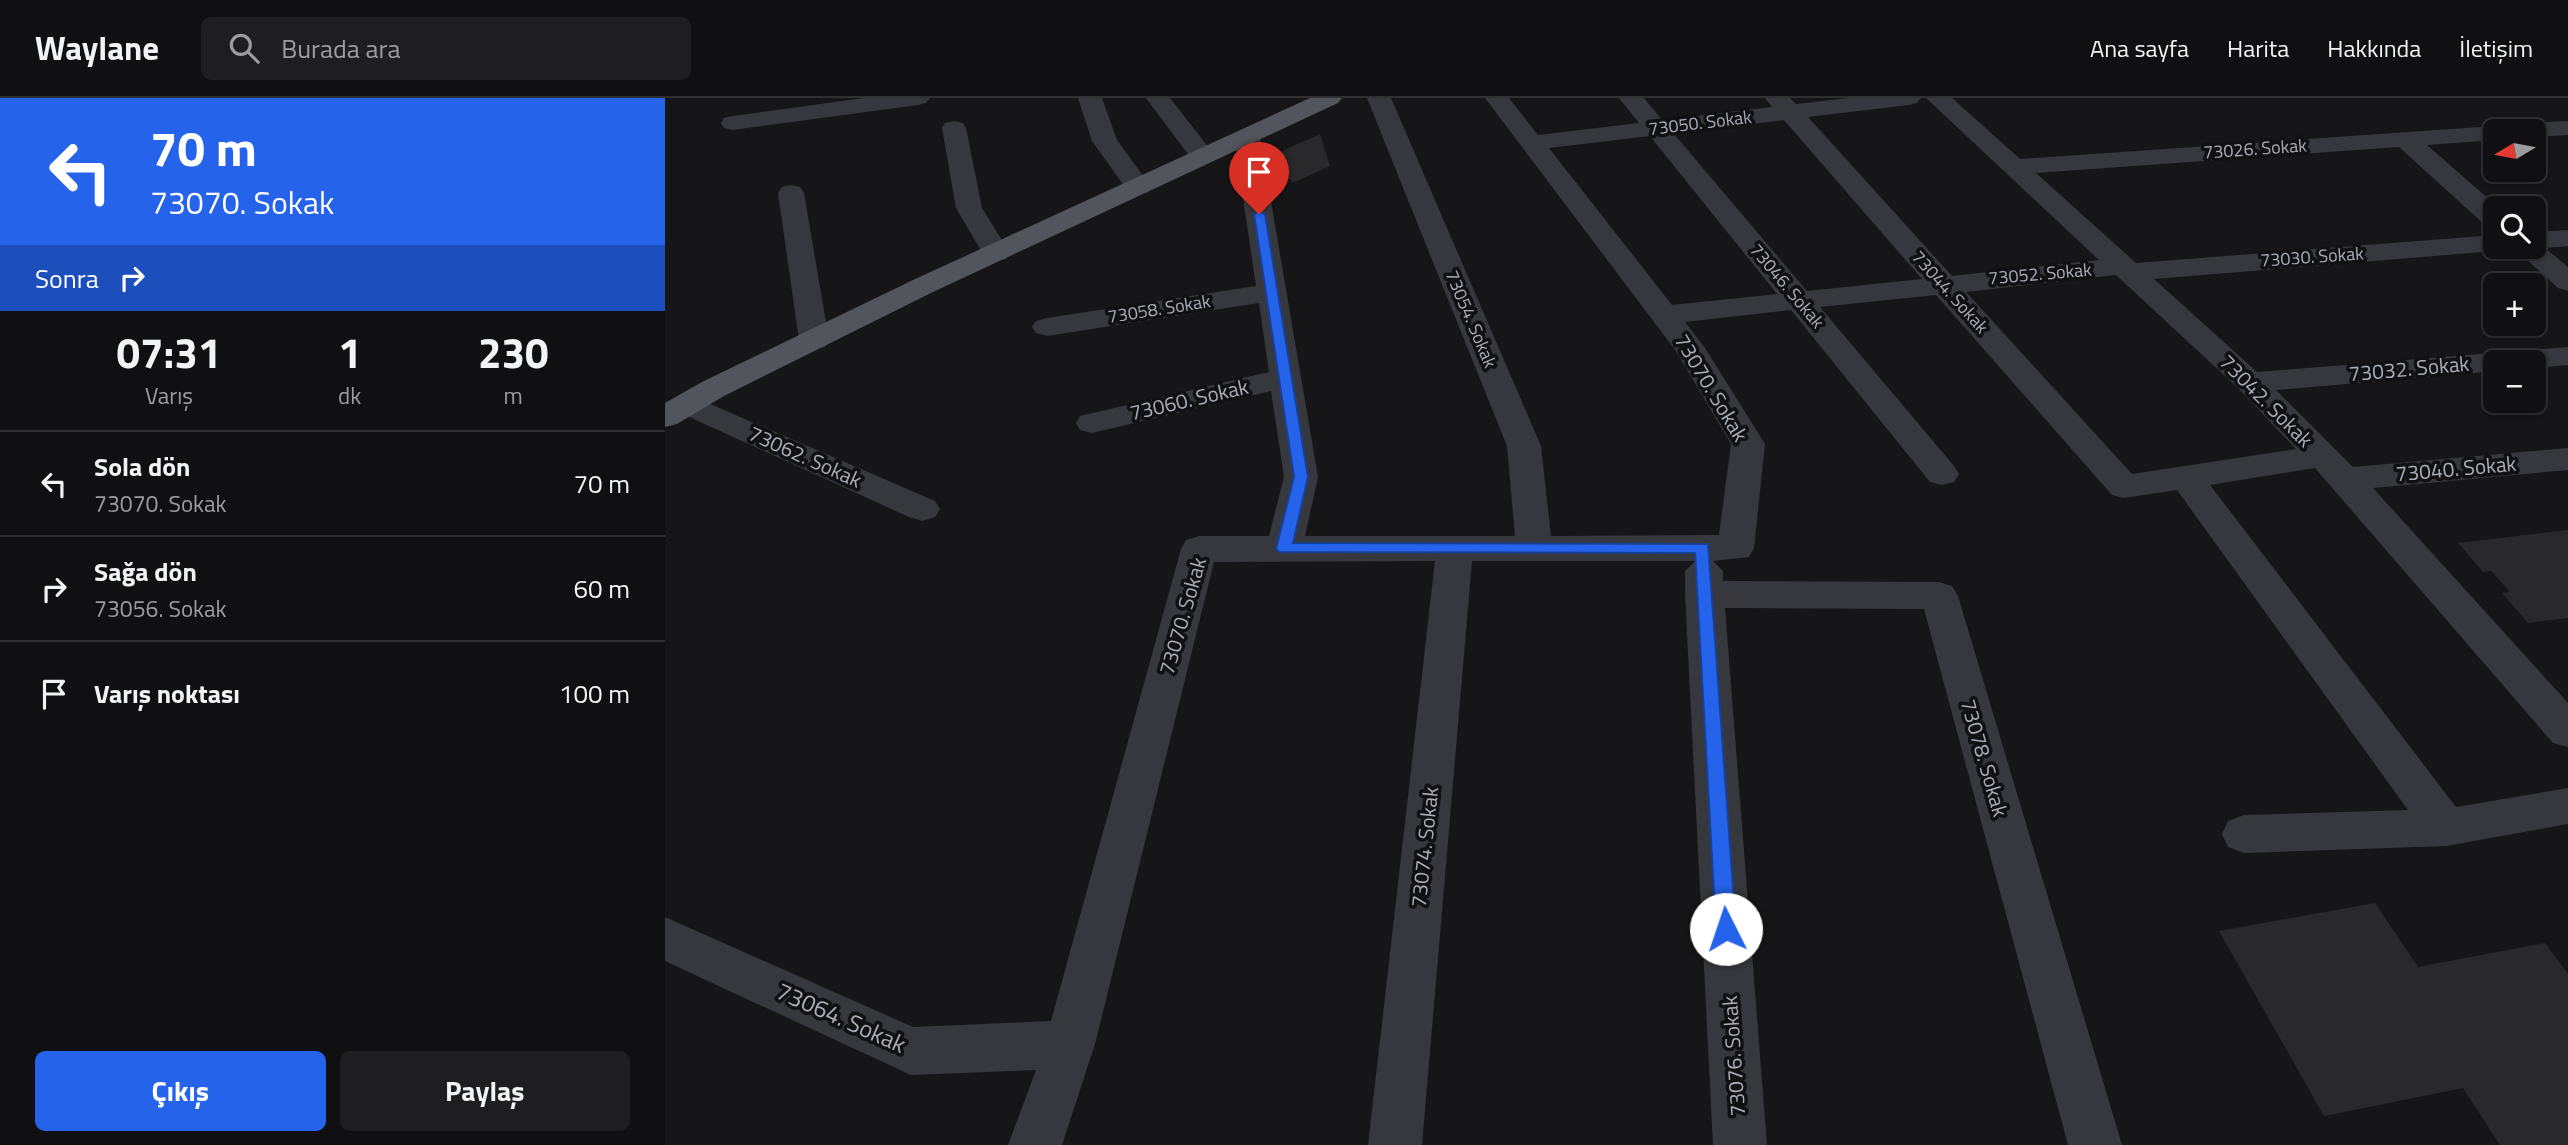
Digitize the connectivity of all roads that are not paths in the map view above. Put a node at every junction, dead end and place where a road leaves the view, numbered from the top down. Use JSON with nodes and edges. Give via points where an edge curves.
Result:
{"nodes":[{"id":1,"x":918,"y":98,"type":"edge"},
{"id":2,"x":1090,"y":98,"type":"edge"},
{"id":3,"x":1158,"y":98,"type":"edge"},
{"id":4,"x":1379,"y":98,"type":"edge"},
{"id":5,"x":1497,"y":98,"type":"edge"},
{"id":6,"x":1631,"y":98,"type":"edge"},
{"id":7,"x":1909,"y":98,"type":"edge"},
{"id":8,"x":1938,"y":98,"type":"edge"},
{"id":9,"x":1316,"y":101,"type":"edge"},
{"id":10,"x":1783,"y":105,"type":"edge"},
{"id":11,"x":733,"y":124,"type":"dead end"},
{"id":12,"x":954,"y":128,"type":"dead end"},
{"id":13,"x":1655,"y":128,"type":"junction"},
{"id":14,"x":2568,"y":128,"type":"edge"},
{"id":15,"x":2546,"y":129,"type":"edge"},
{"id":16,"x":2483,"y":133,"type":"edge"},
{"id":17,"x":1247,"y":137,"type":"junction"},
{"id":18,"x":2405,"y":139,"type":"junction"},
{"id":19,"x":1532,"y":143,"type":"junction"},
{"id":20,"x":1203,"y":157,"type":"junction"},
{"id":21,"x":2014,"y":167,"type":"junction"},
{"id":22,"x":1138,"y":187,"type":"junction"},
{"id":23,"x":791,"y":193,"type":"dead end"},
{"id":24,"x":2483,"y":208,"type":"edge"},
{"id":25,"x":2568,"y":238,"type":"edge"},
{"id":26,"x":2546,"y":239,"type":"edge"},
{"id":27,"x":2483,"y":244,"type":"edge"},
{"id":28,"x":996,"y":253,"type":"junction"},
{"id":29,"x":2542,"y":259,"type":"edge"},
{"id":30,"x":2126,"y":269,"type":"junction"},
{"id":31,"x":2568,"y":282,"type":"edge"},
{"id":32,"x":1943,"y":284,"type":"junction"},
{"id":33,"x":1271,"y":292,"type":"junction"},
{"id":34,"x":1799,"y":300,"type":"junction"},
{"id":35,"x":1665,"y":316,"type":"junction"},
{"id":36,"x":1047,"y":327,"type":"dead end"},
{"id":37,"x":814,"y":340,"type":"junction"},
{"id":38,"x":2568,"y":356,"type":"edge"},
{"id":39,"x":1285,"y":378,"type":"junction"},
{"id":40,"x":2250,"y":382,"type":"junction"},
{"id":41,"x":676,"y":410,"type":"edge"},
{"id":42,"x":1092,"y":423,"type":"dead end"},
{"id":43,"x":2568,"y":459,"type":"edge"},
{"id":44,"x":2333,"y":468,"type":"junction"},
{"id":45,"x":1942,"y":474,"type":"dead end"},
{"id":46,"x":2186,"y":477,"type":"junction"},
{"id":47,"x":2124,"y":486,"type":"joint"},
{"id":48,"x":922,"y":509,"type":"dead end"},
{"id":49,"x":1455,"y":548,"type":"junction"},
{"id":50,"x":1534,"y":548,"type":"junction"},
{"id":51,"x":1702,"y":548,"type":"junction"},
{"id":52,"x":1284,"y":549,"type":"junction"},
{"id":53,"x":1704,"y":594,"type":"junction"},
{"id":54,"x":2568,"y":731,"type":"edge"},
{"id":55,"x":2568,"y":806,"type":"edge"},
{"id":56,"x":2446,"y":827,"type":"junction"},
{"id":57,"x":2244,"y":834,"type":"dead end"},
{"id":58,"x":665,"y":938,"type":"edge"},
{"id":59,"x":1070,"y":1044,"type":"junction"},
{"id":60,"x":1035,"y":1145,"type":"edge"},
{"id":61,"x":1395,"y":1145,"type":"edge"},
{"id":62,"x":1740,"y":1145,"type":"edge"},
{"id":63,"x":2095,"y":1145,"type":"edge"}],
"edges":[{"from":1,"to":11,"type":"street"},
{"from":2,"to":22,"type":"street","via":[[1105,141]]},
{"from":3,"to":20,"type":"street"},
{"from":4,"to":50,"type":"street","name":"73054. Sokak","via":[[1524,446]]},
{"from":5,"to":19,"type":"street","name":"73070. Sokak"},
{"from":6,"to":13,"type":"street","name":"73046. Sokak"},
{"from":7,"to":10,"type":"street","name":"73050. Sokak"},
{"from":8,"to":21,"type":"street","name":"73042. Sokak"},
{"from":9,"to":17,"type":"main road"},
{"from":10,"to":13,"type":"street","name":"73050. Sokak"},
{"from":10,"to":32,"type":"street","name":"73044. Sokak"},
{"from":12,"to":28,"type":"street","via":[[969,208]]},
{"from":13,"to":19,"type":"street","name":"73050. Sokak"},
{"from":13,"to":34,"type":"street","name":"73046. Sokak"},
{"from":14,"to":15,"type":"street"},
{"from":16,"to":18,"type":"street","name":"73026. Sokak"},
{"from":17,"to":20,"type":"main road"},
{"from":17,"to":33,"type":"street"},
{"from":18,"to":21,"type":"street","name":"73026. Sokak"},
{"from":18,"to":24,"type":"street"},
{"from":19,"to":35,"type":"street","name":"73070. Sokak"},
{"from":20,"to":22,"type":"main road"},
{"from":21,"to":30,"type":"street","name":"73042. Sokak"},
{"from":22,"to":28,"type":"main road"},
{"from":23,"to":37,"type":"street"},
{"from":25,"to":26,"type":"street"},
{"from":27,"to":30,"type":"street","name":"73030. Sokak"},
{"from":28,"to":37,"type":"main road"},
{"from":29,"to":31,"type":"street"},
{"from":30,"to":32,"type":"street","name":"73052. Sokak"},
{"from":30,"to":40,"type":"street","name":"73042. Sokak"},
{"from":32,"to":34,"type":"street","name":"73052. Sokak"},
{"from":32,"to":47,"type":"street","name":"73044. Sokak"},
{"from":33,"to":36,"type":"street","name":"73058. Sokak"},
{"from":33,"to":39,"type":"street"},
{"from":34,"to":35,"type":"street","name":"73052. Sokak"},
{"from":34,"to":45,"type":"street","name":"73046. Sokak"},
{"from":35,"to":51,"type":"street","name":"73070. Sokak","via":[[1690,348],[1748,444],[1737,548]]},
{"from":37,"to":41,"type":"main road"},
{"from":38,"to":40,"type":"street","name":"73032. Sokak"},
{"from":39,"to":42,"type":"street","name":"73060. Sokak"},
{"from":39,"to":52,"type":"street","via":[[1301,477]]},
{"from":40,"to":44,"type":"street","name":"73042. Sokak"},
{"from":41,"to":48,"type":"street","name":"73062. Sokak"},
{"from":43,"to":44,"type":"street","name":"73040. Sokak"},
{"from":44,"to":46,"type":"street","name":"73040. Sokak"},
{"from":44,"to":54,"type":"street","name":"73042. Sokak"},
{"from":46,"to":47,"type":"street","name":"73040. Sokak"},
{"from":46,"to":56,"type":"street"},
{"from":49,"to":50,"type":"street","name":"73070. Sokak"},
{"from":49,"to":52,"type":"street","name":"73070. Sokak"},
{"from":49,"to":61,"type":"street","name":"73074. Sokak"},
{"from":50,"to":51,"type":"street","name":"73070. Sokak"},
{"from":51,"to":53,"type":"street","name":"73076. Sokak"},
{"from":52,"to":59,"type":"street","name":"73070. Sokak","via":[[1199,549]]},
{"from":53,"to":62,"type":"street","name":"73076. Sokak"},
{"from":53,"to":63,"type":"street","name":"73078. Sokak","via":[[1939,596]]},
{"from":55,"to":56,"type":"street"},
{"from":56,"to":57,"type":"street"},
{"from":58,"to":59,"type":"street","name":"73064. Sokak","via":[[911,1051]]},
{"from":59,"to":60,"type":"street","name":"73070. Sokak"}]}
